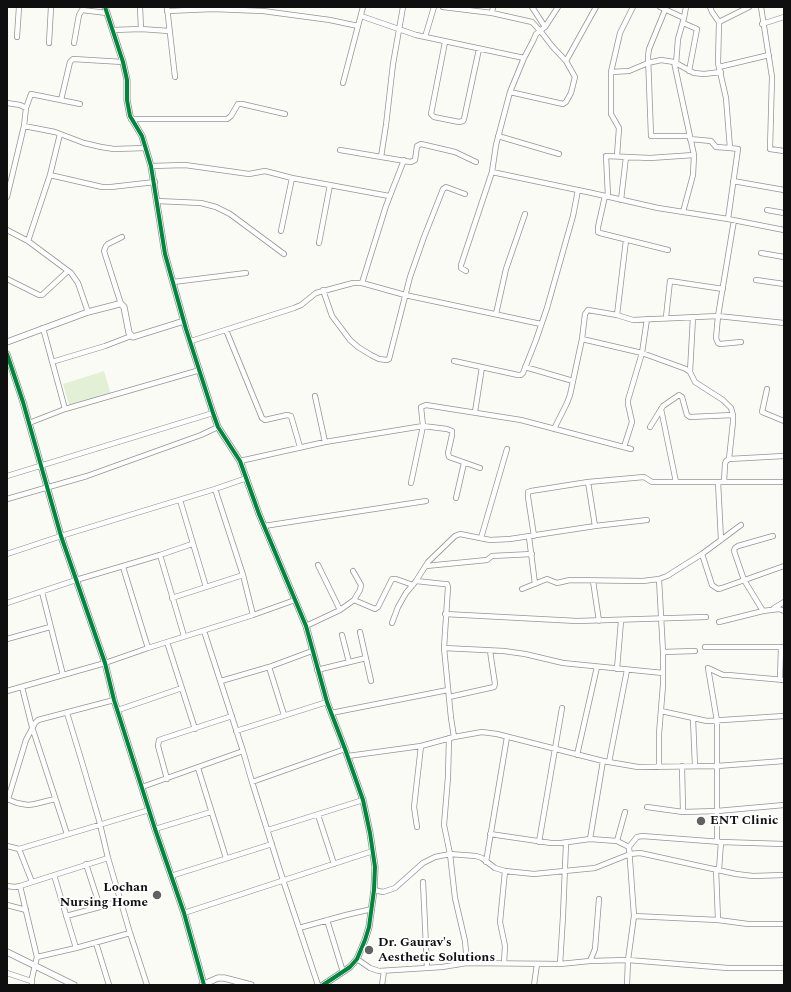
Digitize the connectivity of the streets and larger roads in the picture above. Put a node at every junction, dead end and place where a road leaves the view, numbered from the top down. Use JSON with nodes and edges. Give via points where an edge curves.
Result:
{"nodes":[{"id":1,"x":19,"y":7,"type":"edge"},
{"id":2,"x":51,"y":7,"type":"edge"},
{"id":3,"x":105,"y":7,"type":"edge"},
{"id":4,"x":140,"y":7,"type":"edge"},
{"id":5,"x":283,"y":7,"type":"edge"},
{"id":6,"x":363,"y":7,"type":"edge"},
{"id":7,"x":403,"y":7,"type":"edge"},
{"id":8,"x":434,"y":7,"type":"edge"},
{"id":9,"x":443,"y":7,"type":"edge"},
{"id":10,"x":493,"y":7,"type":"edge"},
{"id":11,"x":532,"y":7,"type":"edge"},
{"id":12,"x":558,"y":7,"type":"edge"},
{"id":13,"x":596,"y":7,"type":"edge"},
{"id":14,"x":633,"y":7,"type":"edge"},
{"id":15,"x":660,"y":7,"type":"edge"},
{"id":16,"x":686,"y":7,"type":"edge"},
{"id":17,"x":710,"y":7,"type":"edge"},
{"id":18,"x":761,"y":7,"type":"edge"},
{"id":19,"x":213,"y":8,"type":"edge"},
{"id":20,"x":746,"y":8,"type":"edge"},
{"id":21,"x":167,"y":9,"type":"edge"},
{"id":22,"x":255,"y":9,"type":"edge"},
{"id":23,"x":665,"y":10,"type":"junction"},
{"id":24,"x":107,"y":13,"type":"junction"},
{"id":25,"x":281,"y":13,"type":"junction"},
{"id":26,"x":492,"y":13,"type":"junction"},
{"id":27,"x":361,"y":16,"type":"junction"},
{"id":28,"x":784,"y":17,"type":"edge"},
{"id":29,"x":684,"y":20,"type":"junction"},
{"id":30,"x":719,"y":22,"type":"junction"},
{"id":31,"x":762,"y":24,"type":"junction"},
{"id":32,"x":358,"y":26,"type":"junction"},
{"id":33,"x":545,"y":27,"type":"junction"},
{"id":34,"x":141,"y":29,"type":"junction"},
{"id":35,"x":113,"y":30,"type":"junction"},
{"id":36,"x":399,"y":30,"type":"junction"},
{"id":37,"x":540,"y":30,"type":"junction"},
{"id":38,"x":169,"y":31,"type":"junction"},
{"id":39,"x":18,"y":37,"type":"dead end"},
{"id":40,"x":425,"y":37,"type":"junction"},
{"id":41,"x":445,"y":42,"type":"junction"},
{"id":42,"x":49,"y":43,"type":"dead end"},
{"id":43,"x":74,"y":43,"type":"dead end"},
{"id":44,"x":479,"y":49,"type":"junction"},
{"id":45,"x":769,"y":55,"type":"junction"},
{"id":46,"x":524,"y":58,"type":"junction"},
{"id":47,"x":566,"y":61,"type":"junction"},
{"id":48,"x":123,"y":62,"type":"junction"},
{"id":49,"x":648,"y":63,"type":"junction"},
{"id":50,"x":675,"y":63,"type":"junction"},
{"id":51,"x":719,"y":67,"type":"junction"},
{"id":52,"x":689,"y":71,"type":"junction"},
{"id":53,"x":611,"y":72,"type":"junction"},
{"id":54,"x":721,"y":72,"type":"junction"},
{"id":55,"x":175,"y":76,"type":"dead end"},
{"id":56,"x":343,"y":83,"type":"dead end"},
{"id":57,"x":510,"y":92,"type":"junction"},
{"id":58,"x":61,"y":100,"type":"junction"},
{"id":59,"x":7,"y":103,"type":"edge"},
{"id":60,"x":80,"y":104,"type":"dead end"},
{"id":61,"x":26,"y":108,"type":"junction"},
{"id":62,"x":285,"y":114,"type":"dead end"},
{"id":63,"x":131,"y":119,"type":"junction"},
{"id":64,"x":24,"y":126,"type":"junction"},
{"id":65,"x":60,"y":134,"type":"junction"},
{"id":66,"x":498,"y":136,"type":"junction"},
{"id":67,"x":690,"y":138,"type":"junction"},
{"id":68,"x":146,"y":148,"type":"junction"},
{"id":69,"x":730,"y":148,"type":"junction"},
{"id":70,"x":340,"y":150,"type":"dead end"},
{"id":71,"x":784,"y":151,"type":"edge"},
{"id":72,"x":559,"y":154,"type":"dead end"},
{"id":73,"x":694,"y":155,"type":"junction"},
{"id":74,"x":617,"y":156,"type":"junction"},
{"id":75,"x":381,"y":157,"type":"junction"},
{"id":76,"x":626,"y":157,"type":"junction"},
{"id":77,"x":404,"y":160,"type":"junction"},
{"id":78,"x":476,"y":162,"type":"dead end"},
{"id":79,"x":151,"y":166,"type":"junction"},
{"id":80,"x":492,"y":172,"type":"junction"},
{"id":81,"x":50,"y":175,"type":"junction"},
{"id":82,"x":292,"y":178,"type":"junction"},
{"id":83,"x":734,"y":181,"type":"junction"},
{"id":84,"x":155,"y":182,"type":"junction"},
{"id":85,"x":330,"y":185,"type":"junction"},
{"id":86,"x":578,"y":190,"type":"junction"},
{"id":87,"x":784,"y":190,"type":"edge"},
{"id":88,"x":465,"y":194,"type":"dead end"},
{"id":89,"x":7,"y":195,"type":"edge"},
{"id":90,"x":389,"y":196,"type":"junction"},
{"id":91,"x":607,"y":196,"type":"junction"},
{"id":92,"x":620,"y":200,"type":"junction"},
{"id":93,"x":157,"y":201,"type":"junction"},
{"id":94,"x":767,"y":210,"type":"dead end"},
{"id":95,"x":683,"y":212,"type":"junction"},
{"id":96,"x":784,"y":213,"type":"edge"},
{"id":97,"x":525,"y":214,"type":"dead end"},
{"id":98,"x":728,"y":219,"type":"junction"},
{"id":99,"x":734,"y":220,"type":"junction"},
{"id":100,"x":7,"y":230,"type":"edge"},
{"id":101,"x":784,"y":230,"type":"edge"},
{"id":102,"x":281,"y":231,"type":"dead end"},
{"id":103,"x":122,"y":237,"type":"dead end"},
{"id":104,"x":626,"y":240,"type":"junction"},
{"id":105,"x":28,"y":241,"type":"junction"},
{"id":106,"x":319,"y":243,"type":"dead end"},
{"id":107,"x":668,"y":250,"type":"dead end"},
{"id":108,"x":761,"y":253,"type":"dead end"},
{"id":109,"x":284,"y":254,"type":"dead end"},
{"id":110,"x":784,"y":257,"type":"edge"},
{"id":111,"x":68,"y":271,"type":"junction"},
{"id":112,"x":466,"y":271,"type":"dead end"},
{"id":113,"x":246,"y":273,"type":"dead end"},
{"id":114,"x":7,"y":279,"type":"edge"},
{"id":115,"x":756,"y":280,"type":"dead end"},
{"id":116,"x":173,"y":282,"type":"junction"},
{"id":117,"x":362,"y":283,"type":"junction"},
{"id":118,"x":784,"y":284,"type":"edge"},
{"id":119,"x":723,"y":289,"type":"junction"},
{"id":120,"x":323,"y":290,"type":"junction"},
{"id":121,"x":405,"y":295,"type":"junction"},
{"id":122,"x":121,"y":304,"type":"junction"},
{"id":123,"x":88,"y":312,"type":"junction"},
{"id":124,"x":496,"y":314,"type":"junction"},
{"id":125,"x":617,"y":315,"type":"junction"},
{"id":126,"x":718,"y":316,"type":"junction"},
{"id":127,"x":666,"y":317,"type":"junction"},
{"id":128,"x":693,"y":317,"type":"junction"},
{"id":129,"x":647,"y":319,"type":"junction"},
{"id":130,"x":184,"y":321,"type":"junction"},
{"id":131,"x":784,"y":323,"type":"edge"},
{"id":132,"x":541,"y":324,"type":"junction"},
{"id":133,"x":43,"y":328,"type":"junction"},
{"id":134,"x":226,"y":330,"type":"junction"},
{"id":135,"x":131,"y":336,"type":"junction"},
{"id":136,"x":582,"y":339,"type":"junction"},
{"id":137,"x":191,"y":341,"type":"junction"},
{"id":138,"x":7,"y":342,"type":"edge"},
{"id":139,"x":741,"y":342,"type":"dead end"},
{"id":140,"x":642,"y":353,"type":"junction"},
{"id":141,"x":7,"y":354,"type":"edge"},
{"id":142,"x":454,"y":361,"type":"dead end"},
{"id":143,"x":52,"y":362,"type":"junction"},
{"id":144,"x":482,"y":367,"type":"junction"},
{"id":145,"x":525,"y":367,"type":"junction"},
{"id":146,"x":200,"y":370,"type":"junction"},
{"id":147,"x":690,"y":372,"type":"junction"},
{"id":148,"x":573,"y":381,"type":"junction"},
{"id":149,"x":767,"y":389,"type":"dead end"},
{"id":150,"x":315,"y":396,"type":"dead end"},
{"id":151,"x":661,"y":409,"type":"junction"},
{"id":152,"x":65,"y":410,"type":"junction"},
{"id":153,"x":475,"y":412,"type":"junction"},
{"id":154,"x":213,"y":413,"type":"junction"},
{"id":155,"x":733,"y":415,"type":"junction"},
{"id":156,"x":784,"y":420,"type":"edge"},
{"id":157,"x":29,"y":423,"type":"junction"},
{"id":158,"x":423,"y":426,"type":"junction"},
{"id":159,"x":218,"y":427,"type":"junction"},
{"id":160,"x":650,"y":427,"type":"dead end"},
{"id":161,"x":554,"y":429,"type":"junction"},
{"id":162,"x":325,"y":442,"type":"junction"},
{"id":163,"x":300,"y":447,"type":"junction"},
{"id":164,"x":624,"y":447,"type":"junction"},
{"id":165,"x":507,"y":449,"type":"dead end"},
{"id":166,"x":631,"y":449,"type":"dead end"},
{"id":167,"x":784,"y":456,"type":"edge"},
{"id":168,"x":729,"y":459,"type":"junction"},
{"id":169,"x":240,"y":461,"type":"junction"},
{"id":170,"x":464,"y":463,"type":"junction"},
{"id":171,"x":40,"y":466,"type":"junction"},
{"id":172,"x":480,"y":468,"type":"dead end"},
{"id":173,"x":7,"y":476,"type":"edge"},
{"id":174,"x":247,"y":478,"type":"junction"},
{"id":175,"x":588,"y":482,"type":"junction"},
{"id":176,"x":676,"y":482,"type":"junction"},
{"id":177,"x":718,"y":482,"type":"junction"},
{"id":178,"x":724,"y":482,"type":"junction"},
{"id":179,"x":784,"y":482,"type":"edge"},
{"id":180,"x":411,"y":483,"type":"dead end"},
{"id":181,"x":47,"y":487,"type":"junction"},
{"id":182,"x":215,"y":489,"type":"junction"},
{"id":183,"x":456,"y":498,"type":"dead end"},
{"id":184,"x":7,"y":499,"type":"edge"},
{"id":185,"x":180,"y":500,"type":"junction"},
{"id":186,"x":426,"y":500,"type":"dead end"},
{"id":187,"x":647,"y":520,"type":"dead end"},
{"id":188,"x":741,"y":525,"type":"dead end"},
{"id":189,"x":264,"y":526,"type":"junction"},
{"id":190,"x":596,"y":526,"type":"junction"},
{"id":191,"x":61,"y":536,"type":"junction"},
{"id":192,"x":773,"y":536,"type":"dead end"},
{"id":193,"x":532,"y":537,"type":"junction"},
{"id":194,"x":481,"y":538,"type":"junction"},
{"id":195,"x":721,"y":540,"type":"junction"},
{"id":196,"x":192,"y":544,"type":"junction"},
{"id":197,"x":7,"y":554,"type":"edge"},
{"id":198,"x":532,"y":554,"type":"junction"},
{"id":199,"x":702,"y":554,"type":"junction"},
{"id":200,"x":160,"y":556,"type":"junction"},
{"id":201,"x":318,"y":565,"type":"dead end"},
{"id":202,"x":123,"y":566,"type":"junction"},
{"id":203,"x":426,"y":566,"type":"junction"},
{"id":204,"x":784,"y":566,"type":"edge"},
{"id":205,"x":353,"y":571,"type":"dead end"},
{"id":206,"x":243,"y":575,"type":"junction"},
{"id":207,"x":659,"y":579,"type":"junction"},
{"id":208,"x":76,"y":580,"type":"junction"},
{"id":209,"x":744,"y":580,"type":"junction"},
{"id":210,"x":593,"y":581,"type":"junction"},
{"id":211,"x":414,"y":583,"type":"junction"},
{"id":212,"x":535,"y":584,"type":"junction"},
{"id":213,"x":206,"y":587,"type":"junction"},
{"id":214,"x":522,"y":588,"type":"dead end"},
{"id":215,"x":42,"y":592,"type":"junction"},
{"id":216,"x":172,"y":598,"type":"junction"},
{"id":217,"x":295,"y":600,"type":"junction"},
{"id":218,"x":354,"y":600,"type":"junction"},
{"id":219,"x":784,"y":602,"type":"edge"},
{"id":220,"x":7,"y":603,"type":"edge"},
{"id":221,"x":770,"y":609,"type":"junction"},
{"id":222,"x":340,"y":610,"type":"junction"},
{"id":223,"x":762,"y":611,"type":"junction"},
{"id":224,"x":784,"y":611,"type":"edge"},
{"id":225,"x":445,"y":614,"type":"junction"},
{"id":226,"x":253,"y":615,"type":"junction"},
{"id":227,"x":706,"y":618,"type":"dead end"},
{"id":228,"x":660,"y":620,"type":"junction"},
{"id":229,"x":599,"y":621,"type":"junction"},
{"id":230,"x":620,"y":621,"type":"junction"},
{"id":231,"x":719,"y":622,"type":"dead end"},
{"id":232,"x":392,"y":623,"type":"dead end"},
{"id":233,"x":306,"y":626,"type":"junction"},
{"id":234,"x":50,"y":627,"type":"junction"},
{"id":235,"x":204,"y":631,"type":"junction"},
{"id":236,"x":360,"y":632,"type":"dead end"},
{"id":237,"x":342,"y":635,"type":"dead end"},
{"id":238,"x":184,"y":636,"type":"junction"},
{"id":239,"x":7,"y":639,"type":"edge"},
{"id":240,"x":167,"y":642,"type":"junction"},
{"id":241,"x":705,"y":647,"type":"dead end"},
{"id":242,"x":782,"y":647,"type":"edge"},
{"id":243,"x":148,"y":648,"type":"junction"},
{"id":244,"x":444,"y":648,"type":"junction"},
{"id":245,"x":312,"y":651,"type":"junction"},
{"id":246,"x":490,"y":651,"type":"junction"},
{"id":247,"x":695,"y":651,"type":"dead end"},
{"id":248,"x":663,"y":652,"type":"junction"},
{"id":249,"x":366,"y":658,"type":"junction"},
{"id":250,"x":349,"y":662,"type":"junction"},
{"id":251,"x":105,"y":663,"type":"junction"},
{"id":252,"x":269,"y":667,"type":"junction"},
{"id":253,"x":597,"y":667,"type":"junction"},
{"id":254,"x":617,"y":669,"type":"junction"},
{"id":255,"x":317,"y":670,"type":"junction"},
{"id":256,"x":627,"y":670,"type":"junction"},
{"id":257,"x":663,"y":673,"type":"junction"},
{"id":258,"x":63,"y":675,"type":"junction"},
{"id":259,"x":782,"y":680,"type":"edge"},
{"id":260,"x":221,"y":681,"type":"junction"},
{"id":261,"x":371,"y":681,"type":"dead end"},
{"id":262,"x":22,"y":687,"type":"junction"},
{"id":263,"x":182,"y":688,"type":"junction"},
{"id":264,"x":448,"y":690,"type":"junction"},
{"id":265,"x":7,"y":691,"type":"edge"},
{"id":266,"x":449,"y":697,"type":"junction"},
{"id":267,"x":114,"y":700,"type":"junction"},
{"id":268,"x":327,"y":702,"type":"junction"},
{"id":269,"x":562,"y":708,"type":"dead end"},
{"id":270,"x":118,"y":710,"type":"junction"},
{"id":271,"x":661,"y":712,"type":"junction"},
{"id":272,"x":67,"y":713,"type":"junction"},
{"id":273,"x":331,"y":713,"type":"junction"},
{"id":274,"x":284,"y":715,"type":"junction"},
{"id":275,"x":232,"y":716,"type":"junction"},
{"id":276,"x":784,"y":716,"type":"edge"},
{"id":277,"x":693,"y":719,"type":"junction"},
{"id":278,"x":717,"y":720,"type":"junction"},
{"id":279,"x":32,"y":727,"type":"junction"},
{"id":280,"x":195,"y":729,"type":"junction"},
{"id":281,"x":236,"y":731,"type":"junction"},
{"id":282,"x":454,"y":736,"type":"junction"},
{"id":283,"x":507,"y":737,"type":"junction"},
{"id":284,"x":448,"y":738,"type":"junction"},
{"id":285,"x":421,"y":746,"type":"junction"},
{"id":286,"x":346,"y":749,"type":"junction"},
{"id":287,"x":555,"y":749,"type":"junction"},
{"id":288,"x":243,"y":751,"type":"junction"},
{"id":289,"x":577,"y":755,"type":"junction"},
{"id":290,"x":348,"y":756,"type":"junction"},
{"id":291,"x":603,"y":761,"type":"junction"},
{"id":292,"x":784,"y":761,"type":"edge"},
{"id":293,"x":609,"y":762,"type":"junction"},
{"id":294,"x":682,"y":766,"type":"junction"},
{"id":295,"x":695,"y":766,"type":"junction"},
{"id":296,"x":717,"y":766,"type":"junction"},
{"id":297,"x":658,"y":767,"type":"junction"},
{"id":298,"x":198,"y":768,"type":"junction"},
{"id":299,"x":167,"y":779,"type":"junction"},
{"id":300,"x":252,"y":782,"type":"junction"},
{"id":301,"x":142,"y":787,"type":"junction"},
{"id":302,"x":7,"y":799,"type":"edge"},
{"id":303,"x":55,"y":799,"type":"junction"},
{"id":304,"x":363,"y":800,"type":"junction"},
{"id":305,"x":784,"y":805,"type":"edge"},
{"id":306,"x":647,"y":807,"type":"dead end"},
{"id":307,"x":149,"y":810,"type":"junction"},
{"id":308,"x":717,"y":811,"type":"junction"},
{"id":309,"x":211,"y":812,"type":"junction"},
{"id":310,"x":625,"y":812,"type":"dead end"},
{"id":311,"x":683,"y":812,"type":"junction"},
{"id":312,"x":318,"y":815,"type":"junction"},
{"id":313,"x":100,"y":825,"type":"junction"},
{"id":314,"x":416,"y":827,"type":"dead end"},
{"id":315,"x":155,"y":829,"type":"junction"},
{"id":316,"x":268,"y":830,"type":"junction"},
{"id":317,"x":67,"y":834,"type":"junction"},
{"id":318,"x":490,"y":834,"type":"junction"},
{"id":319,"x":590,"y":839,"type":"junction"},
{"id":320,"x":617,"y":841,"type":"junction"},
{"id":321,"x":539,"y":842,"type":"junction"},
{"id":322,"x":719,"y":842,"type":"junction"},
{"id":323,"x":566,"y":843,"type":"junction"},
{"id":324,"x":272,"y":844,"type":"junction"},
{"id":325,"x":784,"y":844,"type":"edge"},
{"id":326,"x":7,"y":846,"type":"edge"},
{"id":327,"x":629,"y":847,"type":"junction"},
{"id":328,"x":19,"y":848,"type":"junction"},
{"id":329,"x":373,"y":851,"type":"junction"},
{"id":330,"x":450,"y":854,"type":"junction"},
{"id":331,"x":630,"y":854,"type":"junction"},
{"id":332,"x":108,"y":858,"type":"junction"},
{"id":333,"x":226,"y":858,"type":"junction"},
{"id":334,"x":486,"y":862,"type":"junction"},
{"id":335,"x":86,"y":864,"type":"junction"},
{"id":336,"x":334,"y":864,"type":"junction"},
{"id":337,"x":718,"y":870,"type":"junction"},
{"id":338,"x":505,"y":871,"type":"junction"},
{"id":339,"x":565,"y":871,"type":"junction"},
{"id":340,"x":54,"y":875,"type":"junction"},
{"id":341,"x":784,"y":875,"type":"edge"},
{"id":342,"x":171,"y":876,"type":"junction"},
{"id":343,"x":283,"y":880,"type":"junction"},
{"id":344,"x":32,"y":882,"type":"junction"},
{"id":345,"x":423,"y":882,"type":"dead end"},
{"id":346,"x":7,"y":886,"type":"edge"},
{"id":347,"x":20,"y":886,"type":"junction"},
{"id":348,"x":374,"y":890,"type":"junction"},
{"id":349,"x":599,"y":899,"type":"dead end"},
{"id":350,"x":121,"y":901,"type":"junction"},
{"id":351,"x":7,"y":905,"type":"edge"},
{"id":352,"x":100,"y":907,"type":"junction"},
{"id":353,"x":372,"y":909,"type":"junction"},
{"id":354,"x":26,"y":910,"type":"junction"},
{"id":355,"x":184,"y":913,"type":"junction"},
{"id":356,"x":66,"y":916,"type":"junction"},
{"id":357,"x":634,"y":916,"type":"junction"},
{"id":358,"x":327,"y":920,"type":"junction"},
{"id":359,"x":718,"y":920,"type":"junction"},
{"id":360,"x":784,"y":924,"type":"edge"},
{"id":361,"x":299,"y":928,"type":"junction"},
{"id":362,"x":130,"y":933,"type":"junction"},
{"id":363,"x":96,"y":943,"type":"junction"},
{"id":364,"x":76,"y":948,"type":"junction"},
{"id":365,"x":7,"y":952,"type":"edge"},
{"id":366,"x":37,"y":957,"type":"junction"},
{"id":367,"x":357,"y":959,"type":"junction"},
{"id":368,"x":628,"y":960,"type":"junction"},
{"id":369,"x":590,"y":961,"type":"junction"},
{"id":370,"x":468,"y":963,"type":"junction"},
{"id":371,"x":504,"y":963,"type":"junction"},
{"id":372,"x":537,"y":964,"type":"junction"},
{"id":373,"x":560,"y":964,"type":"junction"},
{"id":374,"x":34,"y":967,"type":"junction"},
{"id":375,"x":427,"y":968,"type":"junction"},
{"id":376,"x":784,"y":968,"type":"edge"},
{"id":377,"x":384,"y":971,"type":"junction"},
{"id":378,"x":343,"y":972,"type":"junction"},
{"id":379,"x":7,"y":973,"type":"edge"},
{"id":380,"x":32,"y":981,"type":"edge"},
{"id":381,"x":74,"y":985,"type":"edge"},
{"id":382,"x":110,"y":985,"type":"edge"},
{"id":383,"x":147,"y":985,"type":"edge"},
{"id":384,"x":204,"y":985,"type":"edge"},
{"id":385,"x":251,"y":985,"type":"edge"},
{"id":386,"x":318,"y":985,"type":"edge"},
{"id":387,"x":323,"y":985,"type":"edge"},
{"id":388,"x":382,"y":985,"type":"edge"},
{"id":389,"x":534,"y":985,"type":"edge"},
{"id":390,"x":627,"y":985,"type":"edge"}],
"edges":[{"from":1,"to":39,"type":"street"},
{"from":2,"to":42,"type":"street"},
{"from":3,"to":24,"type":"street"},
{"from":4,"to":34,"type":"street"},
{"from":5,"to":25,"type":"street"},
{"from":6,"to":27,"type":"street"},
{"from":7,"to":36,"type":"street"},
{"from":8,"to":40,"type":"street"},
{"from":9,"to":26,"type":"street"},
{"from":10,"to":26,"type":"street"},
{"from":11,"to":33,"type":"street"},
{"from":12,"to":33,"type":"street"},
{"from":13,"to":47,"type":"street"},
{"from":14,"to":53,"type":"street","via":[[620,33]]},
{"from":15,"to":23,"type":"street"},
{"from":16,"to":29,"type":"street"},
{"from":17,"to":30,"type":"street"},
{"from":18,"to":31,"type":"street"},
{"from":19,"to":21,"type":"street"},
{"from":19,"to":22,"type":"street"},
{"from":20,"to":30,"type":"street"},
{"from":21,"to":38,"type":"street"},
{"from":22,"to":25,"type":"street"},
{"from":23,"to":29,"type":"street"},
{"from":23,"to":49,"type":"street","via":[[649,50]]},
{"from":24,"to":35,"type":"street"},
{"from":24,"to":43,"type":"street","via":[[82,10]]},
{"from":25,"to":32,"type":"street"},
{"from":26,"to":37,"type":"street","via":[[528,20]]},
{"from":27,"to":32,"type":"street"},
{"from":27,"to":36,"type":"street"},
{"from":28,"to":31,"type":"street"},
{"from":29,"to":50,"type":"street","via":[[678,38]]},
{"from":29,"to":52,"type":"street","via":[[697,29]]},
{"from":30,"to":51,"type":"street"},
{"from":31,"to":45,"type":"street"},
{"from":32,"to":56,"type":"street"},
{"from":33,"to":37,"type":"street"},
{"from":34,"to":35,"type":"street"},
{"from":34,"to":38,"type":"street"},
{"from":35,"to":48,"type":"street"},
{"from":36,"to":40,"type":"street"},
{"from":36,"to":75,"type":"street"},
{"from":37,"to":46,"type":"street"},
{"from":37,"to":47,"type":"street"},
{"from":38,"to":55,"type":"street"},
{"from":40,"to":41,"type":"street"},
{"from":41,"to":44,"type":"street"},
{"from":41,"to":44,"type":"street","via":[[431,114],[458,122],[464,119]]},
{"from":44,"to":46,"type":"street"},
{"from":45,"to":51,"type":"street"},
{"from":45,"to":71,"type":"street","via":[[772,77],[770,150]]},
{"from":46,"to":57,"type":"street"},
{"from":47,"to":57,"type":"street","via":[[575,77],[571,93],[563,104]]},
{"from":48,"to":58,"type":"street","via":[[73,59],[70,62]]},
{"from":48,"to":63,"type":"street"},
{"from":49,"to":50,"type":"street","via":[[661,60]]},
{"from":49,"to":53,"type":"street","via":[[629,71]]},
{"from":49,"to":67,"type":"street","via":[[651,136]]},
{"from":50,"to":52,"type":"street"},
{"from":50,"to":67,"type":"street"},
{"from":51,"to":54,"type":"street"},
{"from":52,"to":54,"type":"street","via":[[704,74]]},
{"from":53,"to":74,"type":"street","via":[[611,114],[619,132]]},
{"from":54,"to":69,"type":"street"},
{"from":57,"to":66,"type":"street"},
{"from":58,"to":60,"type":"street"},
{"from":58,"to":61,"type":"street","via":[[31,94]]},
{"from":59,"to":61,"type":"street"},
{"from":61,"to":64,"type":"street"},
{"from":62,"to":63,"type":"street","via":[[238,104],[227,119]]},
{"from":63,"to":68,"type":"street"},
{"from":64,"to":65,"type":"street"},
{"from":64,"to":89,"type":"street"},
{"from":65,"to":68,"type":"street","via":[[84,143],[114,149]]},
{"from":65,"to":81,"type":"street"},
{"from":66,"to":72,"type":"street"},
{"from":66,"to":80,"type":"street"},
{"from":67,"to":69,"type":"street","via":[[710,141],[716,147]]},
{"from":67,"to":73,"type":"street"},
{"from":68,"to":79,"type":"street"},
{"from":69,"to":83,"type":"street","via":[[738,149]]},
{"from":70,"to":75,"type":"street"},
{"from":73,"to":76,"type":"street"},
{"from":73,"to":95,"type":"street","via":[[693,175]]},
{"from":74,"to":76,"type":"street"},
{"from":74,"to":91,"type":"street","via":[[606,156]]},
{"from":75,"to":77,"type":"street"},
{"from":76,"to":92,"type":"street"},
{"from":77,"to":78,"type":"street","via":[[415,160],[418,146],[421,144],[455,152]]},
{"from":77,"to":90,"type":"street"},
{"from":79,"to":82,"type":"street","via":[[185,165],[248,174],[265,171]]},
{"from":79,"to":84,"type":"street"},
{"from":80,"to":86,"type":"street"},
{"from":80,"to":112,"type":"street","via":[[461,265]]},
{"from":81,"to":84,"type":"street","via":[[102,187]]},
{"from":81,"to":105,"type":"street"},
{"from":82,"to":85,"type":"street"},
{"from":82,"to":102,"type":"street"},
{"from":83,"to":87,"type":"street"},
{"from":83,"to":98,"type":"street"},
{"from":84,"to":93,"type":"street"},
{"from":85,"to":90,"type":"street"},
{"from":85,"to":106,"type":"street"},
{"from":86,"to":91,"type":"street"},
{"from":86,"to":132,"type":"street","via":[[573,216]]},
{"from":88,"to":121,"type":"street","via":[[446,187],[443,189]]},
{"from":90,"to":117,"type":"street"},
{"from":91,"to":92,"type":"street"},
{"from":91,"to":104,"type":"street","via":[[598,232]]},
{"from":92,"to":95,"type":"street"},
{"from":93,"to":109,"type":"street","via":[[201,203],[216,207],[230,214]]},
{"from":93,"to":116,"type":"street","via":[[165,254]]},
{"from":94,"to":96,"type":"street"},
{"from":95,"to":98,"type":"street"},
{"from":97,"to":124,"type":"street","via":[[506,269]]},
{"from":98,"to":99,"type":"street"},
{"from":99,"to":101,"type":"street"},
{"from":99,"to":119,"type":"street"},
{"from":100,"to":105,"type":"street"},
{"from":103,"to":122,"type":"street","via":[[108,244],[104,251]]},
{"from":104,"to":107,"type":"street"},
{"from":104,"to":125,"type":"street"},
{"from":105,"to":111,"type":"street"},
{"from":108,"to":110,"type":"street"},
{"from":111,"to":114,"type":"street","via":[[42,295]]},
{"from":111,"to":123,"type":"street","via":[[78,283]]},
{"from":113,"to":116,"type":"street"},
{"from":115,"to":118,"type":"street"},
{"from":116,"to":130,"type":"street"},
{"from":117,"to":120,"type":"street"},
{"from":117,"to":121,"type":"street"},
{"from":119,"to":126,"type":"street"},
{"from":119,"to":127,"type":"street","via":[[670,281]]},
{"from":120,"to":121,"type":"street","via":[[332,316],[342,331],[358,347],[384,360],[389,358]]},
{"from":120,"to":134,"type":"street","via":[[294,308]]},
{"from":121,"to":124,"type":"street"},
{"from":122,"to":123,"type":"street"},
{"from":122,"to":135,"type":"street"},
{"from":123,"to":133,"type":"street"},
{"from":124,"to":132,"type":"street"},
{"from":125,"to":129,"type":"street","via":[[632,320]]},
{"from":125,"to":136,"type":"street","via":[[586,311]]},
{"from":126,"to":128,"type":"street"},
{"from":126,"to":131,"type":"street"},
{"from":126,"to":139,"type":"street","via":[[718,343]]},
{"from":127,"to":128,"type":"street"},
{"from":127,"to":129,"type":"street"},
{"from":128,"to":147,"type":"street"},
{"from":129,"to":140,"type":"street"},
{"from":130,"to":135,"type":"street","via":[[134,338]]},
{"from":130,"to":137,"type":"street"},
{"from":132,"to":145,"type":"street"},
{"from":133,"to":138,"type":"street"},
{"from":133,"to":143,"type":"street"},
{"from":134,"to":137,"type":"street"},
{"from":134,"to":163,"type":"street","via":[[262,418],[265,420],[291,416]]},
{"from":135,"to":143,"type":"street"},
{"from":136,"to":140,"type":"street"},
{"from":136,"to":148,"type":"street"},
{"from":137,"to":146,"type":"street"},
{"from":140,"to":147,"type":"street"},
{"from":140,"to":164,"type":"street","via":[[628,400],[632,422]]},
{"from":141,"to":157,"type":"street"},
{"from":142,"to":144,"type":"street"},
{"from":143,"to":152,"type":"street"},
{"from":144,"to":145,"type":"street","via":[[521,375]]},
{"from":144,"to":153,"type":"street"},
{"from":145,"to":148,"type":"street"},
{"from":146,"to":152,"type":"street"},
{"from":146,"to":154,"type":"street"},
{"from":147,"to":155,"type":"street","via":[[695,382],[728,404]]},
{"from":148,"to":161,"type":"street","via":[[567,403]]},
{"from":149,"to":156,"type":"street","via":[[762,412]]},
{"from":150,"to":162,"type":"street"},
{"from":151,"to":155,"type":"street","via":[[679,396],[682,397],[687,415],[690,417]]},
{"from":151,"to":160,"type":"street"},
{"from":151,"to":176,"type":"street"},
{"from":152,"to":157,"type":"street"},
{"from":153,"to":158,"type":"street","via":[[423,405]]},
{"from":153,"to":161,"type":"street"},
{"from":154,"to":159,"type":"street"},
{"from":154,"to":171,"type":"street"},
{"from":155,"to":168,"type":"street"},
{"from":157,"to":171,"type":"street"},
{"from":158,"to":162,"type":"street"},
{"from":158,"to":170,"type":"street","via":[[452,431],[448,455]]},
{"from":158,"to":180,"type":"street"},
{"from":159,"to":169,"type":"street"},
{"from":159,"to":181,"type":"street","via":[[87,476]]},
{"from":161,"to":164,"type":"street"},
{"from":162,"to":163,"type":"street"},
{"from":163,"to":169,"type":"street"},
{"from":164,"to":166,"type":"street"},
{"from":165,"to":194,"type":"street"},
{"from":167,"to":168,"type":"street"},
{"from":168,"to":178,"type":"street","via":[[725,464]]},
{"from":169,"to":174,"type":"street"},
{"from":170,"to":172,"type":"street"},
{"from":170,"to":183,"type":"street"},
{"from":171,"to":173,"type":"street"},
{"from":171,"to":181,"type":"street"},
{"from":174,"to":182,"type":"street"},
{"from":174,"to":189,"type":"street"},
{"from":175,"to":176,"type":"street","via":[[644,477],[652,482]]},
{"from":175,"to":190,"type":"street"},
{"from":175,"to":193,"type":"street","via":[[528,492]]},
{"from":176,"to":177,"type":"street"},
{"from":177,"to":178,"type":"street"},
{"from":177,"to":195,"type":"street"},
{"from":178,"to":179,"type":"street"},
{"from":181,"to":184,"type":"street"},
{"from":181,"to":191,"type":"street"},
{"from":182,"to":185,"type":"street"},
{"from":182,"to":206,"type":"street"},
{"from":185,"to":191,"type":"street"},
{"from":185,"to":196,"type":"street"},
{"from":186,"to":189,"type":"street"},
{"from":187,"to":190,"type":"street"},
{"from":188,"to":195,"type":"street"},
{"from":189,"to":217,"type":"street"},
{"from":190,"to":193,"type":"street"},
{"from":191,"to":197,"type":"street"},
{"from":191,"to":208,"type":"street"},
{"from":192,"to":209,"type":"street","via":[[735,548]]},
{"from":193,"to":194,"type":"street","via":[[501,540]]},
{"from":193,"to":198,"type":"street"},
{"from":194,"to":203,"type":"street","via":[[460,534],[455,536]]},
{"from":195,"to":199,"type":"street"},
{"from":196,"to":200,"type":"street"},
{"from":196,"to":213,"type":"street"},
{"from":198,"to":203,"type":"street","via":[[494,556],[487,560]]},
{"from":198,"to":212,"type":"street"},
{"from":199,"to":207,"type":"street"},
{"from":199,"to":209,"type":"street","via":[[715,588]]},
{"from":200,"to":202,"type":"street"},
{"from":200,"to":216,"type":"street"},
{"from":201,"to":222,"type":"street"},
{"from":202,"to":208,"type":"street"},
{"from":202,"to":243,"type":"street"},
{"from":203,"to":211,"type":"street"},
{"from":204,"to":209,"type":"street"},
{"from":205,"to":218,"type":"street","via":[[361,585]]},
{"from":206,"to":213,"type":"street"},
{"from":206,"to":226,"type":"street"},
{"from":207,"to":210,"type":"street"},
{"from":207,"to":228,"type":"street"},
{"from":208,"to":215,"type":"street"},
{"from":208,"to":251,"type":"street"},
{"from":209,"to":223,"type":"street"},
{"from":210,"to":212,"type":"street","via":[[570,580],[557,583],[547,579]]},
{"from":210,"to":229,"type":"street"},
{"from":211,"to":218,"type":"street","via":[[392,579],[377,608],[373,609]]},
{"from":211,"to":225,"type":"street","via":[[447,584]]},
{"from":211,"to":232,"type":"street","via":[[402,600]]},
{"from":212,"to":214,"type":"street"},
{"from":213,"to":216,"type":"street"},
{"from":215,"to":220,"type":"street"},
{"from":215,"to":234,"type":"street"},
{"from":216,"to":238,"type":"street"},
{"from":217,"to":226,"type":"street"},
{"from":217,"to":233,"type":"street"},
{"from":218,"to":222,"type":"street"},
{"from":219,"to":221,"type":"street"},
{"from":221,"to":223,"type":"street"},
{"from":221,"to":224,"type":"street","via":[[779,608]]},
{"from":222,"to":233,"type":"street"},
{"from":223,"to":231,"type":"street"},
{"from":225,"to":229,"type":"street"},
{"from":225,"to":244,"type":"street"},
{"from":226,"to":235,"type":"street"},
{"from":227,"to":228,"type":"street"},
{"from":228,"to":230,"type":"street"},
{"from":228,"to":248,"type":"street"},
{"from":229,"to":230,"type":"street"},
{"from":230,"to":254,"type":"street"},
{"from":233,"to":245,"type":"street"},
{"from":234,"to":239,"type":"street"},
{"from":234,"to":258,"type":"street"},
{"from":235,"to":238,"type":"street"},
{"from":235,"to":260,"type":"street"},
{"from":236,"to":249,"type":"street"},
{"from":237,"to":250,"type":"street"},
{"from":238,"to":240,"type":"street"},
{"from":240,"to":243,"type":"street"},
{"from":240,"to":263,"type":"street"},
{"from":241,"to":242,"type":"street"},
{"from":242,"to":259,"type":"street"},
{"from":243,"to":251,"type":"street"},
{"from":244,"to":246,"type":"street"},
{"from":244,"to":264,"type":"street"},
{"from":245,"to":252,"type":"street"},
{"from":245,"to":255,"type":"street"},
{"from":246,"to":253,"type":"street","via":[[515,652],[562,663]]},
{"from":246,"to":266,"type":"street","via":[[494,687]]},
{"from":247,"to":248,"type":"street"},
{"from":248,"to":257,"type":"street"},
{"from":249,"to":250,"type":"street"},
{"from":249,"to":261,"type":"street"},
{"from":250,"to":255,"type":"street"},
{"from":251,"to":258,"type":"street"},
{"from":251,"to":267,"type":"street"},
{"from":252,"to":260,"type":"street"},
{"from":252,"to":274,"type":"street"},
{"from":253,"to":254,"type":"street"},
{"from":253,"to":289,"type":"street"},
{"from":254,"to":256,"type":"street"},
{"from":255,"to":268,"type":"street"},
{"from":256,"to":257,"type":"street"},
{"from":256,"to":293,"type":"street"},
{"from":257,"to":271,"type":"street"},
{"from":258,"to":262,"type":"street"},
{"from":259,"to":278,"type":"street","via":[[723,675],[708,668]]},
{"from":260,"to":275,"type":"street"},
{"from":262,"to":265,"type":"street"},
{"from":262,"to":279,"type":"street"},
{"from":263,"to":270,"type":"street"},
{"from":263,"to":280,"type":"street"},
{"from":264,"to":266,"type":"street"},
{"from":264,"to":273,"type":"street"},
{"from":266,"to":282,"type":"street"},
{"from":267,"to":270,"type":"street"},
{"from":267,"to":272,"type":"street"},
{"from":268,"to":273,"type":"street"},
{"from":268,"to":274,"type":"street"},
{"from":269,"to":287,"type":"street"},
{"from":270,"to":301,"type":"street"},
{"from":271,"to":277,"type":"street"},
{"from":271,"to":297,"type":"street"},
{"from":272,"to":279,"type":"street","via":[[38,720]]},
{"from":272,"to":313,"type":"street"},
{"from":273,"to":286,"type":"street"},
{"from":274,"to":281,"type":"street"},
{"from":275,"to":280,"type":"street"},
{"from":275,"to":281,"type":"street"},
{"from":276,"to":278,"type":"street"},
{"from":277,"to":278,"type":"street"},
{"from":277,"to":295,"type":"street"},
{"from":278,"to":296,"type":"street"},
{"from":279,"to":302,"type":"street"},
{"from":279,"to":303,"type":"street"},
{"from":280,"to":299,"type":"street","via":[[158,742]]},
{"from":281,"to":288,"type":"street"},
{"from":282,"to":283,"type":"street","via":[[482,732]]},
{"from":282,"to":284,"type":"street"},
{"from":283,"to":287,"type":"street"},
{"from":283,"to":318,"type":"street"},
{"from":284,"to":285,"type":"street"},
{"from":284,"to":330,"type":"street","via":[[444,825]]},
{"from":285,"to":290,"type":"street"},
{"from":285,"to":314,"type":"street","via":[[414,807]]},
{"from":286,"to":290,"type":"street"},
{"from":286,"to":300,"type":"street"},
{"from":287,"to":289,"type":"street"},
{"from":287,"to":321,"type":"street"},
{"from":288,"to":298,"type":"street"},
{"from":288,"to":300,"type":"street"},
{"from":289,"to":291,"type":"street"},
{"from":290,"to":304,"type":"street"},
{"from":291,"to":293,"type":"street"},
{"from":291,"to":319,"type":"street"},
{"from":292,"to":296,"type":"street"},
{"from":293,"to":297,"type":"street","via":[[638,767]]},
{"from":294,"to":295,"type":"street"},
{"from":294,"to":297,"type":"street"},
{"from":294,"to":311,"type":"street"},
{"from":295,"to":296,"type":"street"},
{"from":296,"to":308,"type":"street"},
{"from":298,"to":299,"type":"street"},
{"from":298,"to":309,"type":"street"},
{"from":299,"to":301,"type":"street"},
{"from":300,"to":316,"type":"street"},
{"from":301,"to":307,"type":"street"},
{"from":302,"to":303,"type":"street","via":[[28,805]]},
{"from":303,"to":317,"type":"street"},
{"from":304,"to":312,"type":"street"},
{"from":304,"to":329,"type":"street"},
{"from":305,"to":308,"type":"street"},
{"from":306,"to":311,"type":"street"},
{"from":307,"to":313,"type":"street"},
{"from":307,"to":315,"type":"street"},
{"from":308,"to":311,"type":"street"},
{"from":308,"to":322,"type":"street"},
{"from":309,"to":315,"type":"street"},
{"from":309,"to":333,"type":"street"},
{"from":310,"to":320,"type":"street"},
{"from":312,"to":316,"type":"street"},
{"from":312,"to":336,"type":"street"},
{"from":313,"to":317,"type":"street"},
{"from":313,"to":332,"type":"street"},
{"from":315,"to":342,"type":"street"},
{"from":316,"to":324,"type":"street"},
{"from":317,"to":328,"type":"street"},
{"from":318,"to":321,"type":"street"},
{"from":318,"to":334,"type":"street"},
{"from":319,"to":320,"type":"street"},
{"from":319,"to":323,"type":"street"},
{"from":320,"to":327,"type":"street"},
{"from":321,"to":323,"type":"street"},
{"from":322,"to":325,"type":"street"},
{"from":322,"to":327,"type":"street","via":[[642,836],[637,837]]},
{"from":322,"to":337,"type":"street"},
{"from":323,"to":339,"type":"street"},
{"from":324,"to":333,"type":"street"},
{"from":324,"to":343,"type":"street"},
{"from":326,"to":328,"type":"street"},
{"from":327,"to":331,"type":"street"},
{"from":328,"to":344,"type":"street"},
{"from":329,"to":336,"type":"street"},
{"from":329,"to":348,"type":"street"},
{"from":330,"to":334,"type":"street","via":[[476,856]]},
{"from":330,"to":348,"type":"street","via":[[423,863],[396,888],[383,892]]},
{"from":330,"to":370,"type":"street"},
{"from":331,"to":337,"type":"street","via":[[640,853]]},
{"from":331,"to":339,"type":"street","via":[[595,868]]},
{"from":331,"to":357,"type":"street"},
{"from":332,"to":335,"type":"street"},
{"from":332,"to":350,"type":"street"},
{"from":333,"to":342,"type":"street"},
{"from":334,"to":338,"type":"street"},
{"from":335,"to":340,"type":"street"},
{"from":335,"to":352,"type":"street"},
{"from":336,"to":343,"type":"street"},
{"from":337,"to":341,"type":"street","via":[[753,876]]},
{"from":337,"to":359,"type":"street"},
{"from":338,"to":339,"type":"street","via":[[534,874]]},
{"from":338,"to":371,"type":"street","via":[[500,922],[505,946]]},
{"from":339,"to":373,"type":"street"},
{"from":340,"to":344,"type":"street"},
{"from":340,"to":356,"type":"street"},
{"from":342,"to":355,"type":"street"},
{"from":343,"to":355,"type":"street"},
{"from":343,"to":361,"type":"street"},
{"from":344,"to":347,"type":"street"},
{"from":345,"to":375,"type":"street"},
{"from":346,"to":347,"type":"street"},
{"from":347,"to":354,"type":"street"},
{"from":348,"to":353,"type":"street"},
{"from":349,"to":369,"type":"street","via":[[595,949]]},
{"from":350,"to":352,"type":"street"},
{"from":350,"to":362,"type":"street"},
{"from":351,"to":354,"type":"street"},
{"from":352,"to":356,"type":"street"},
{"from":353,"to":358,"type":"street"},
{"from":353,"to":367,"type":"street","via":[[365,940]]},
{"from":354,"to":366,"type":"street"},
{"from":355,"to":384,"type":"street"},
{"from":356,"to":364,"type":"street"},
{"from":357,"to":359,"type":"street"},
{"from":357,"to":368,"type":"street"},
{"from":358,"to":361,"type":"street"},
{"from":358,"to":378,"type":"street"},
{"from":359,"to":360,"type":"street","via":[[748,924]]},
{"from":361,"to":386,"type":"street"},
{"from":362,"to":363,"type":"street"},
{"from":362,"to":383,"type":"street"},
{"from":363,"to":364,"type":"street"},
{"from":363,"to":382,"type":"street"},
{"from":364,"to":366,"type":"street"},
{"from":365,"to":374,"type":"street"},
{"from":366,"to":374,"type":"street"},
{"from":367,"to":377,"type":"street","via":[[370,968]]},
{"from":367,"to":378,"type":"street"},
{"from":368,"to":369,"type":"street"},
{"from":368,"to":376,"type":"street","via":[[728,968]]},
{"from":368,"to":390,"type":"street"},
{"from":369,"to":373,"type":"street"},
{"from":370,"to":371,"type":"street"},
{"from":370,"to":375,"type":"street"},
{"from":371,"to":372,"type":"street"},
{"from":372,"to":373,"type":"street"},
{"from":372,"to":389,"type":"street"},
{"from":374,"to":380,"type":"street"},
{"from":374,"to":381,"type":"street"},
{"from":375,"to":377,"type":"street"},
{"from":377,"to":388,"type":"street"},
{"from":378,"to":387,"type":"street"},
{"from":379,"to":380,"type":"street"},
{"from":384,"to":385,"type":"street","via":[[224,978]]}]}
